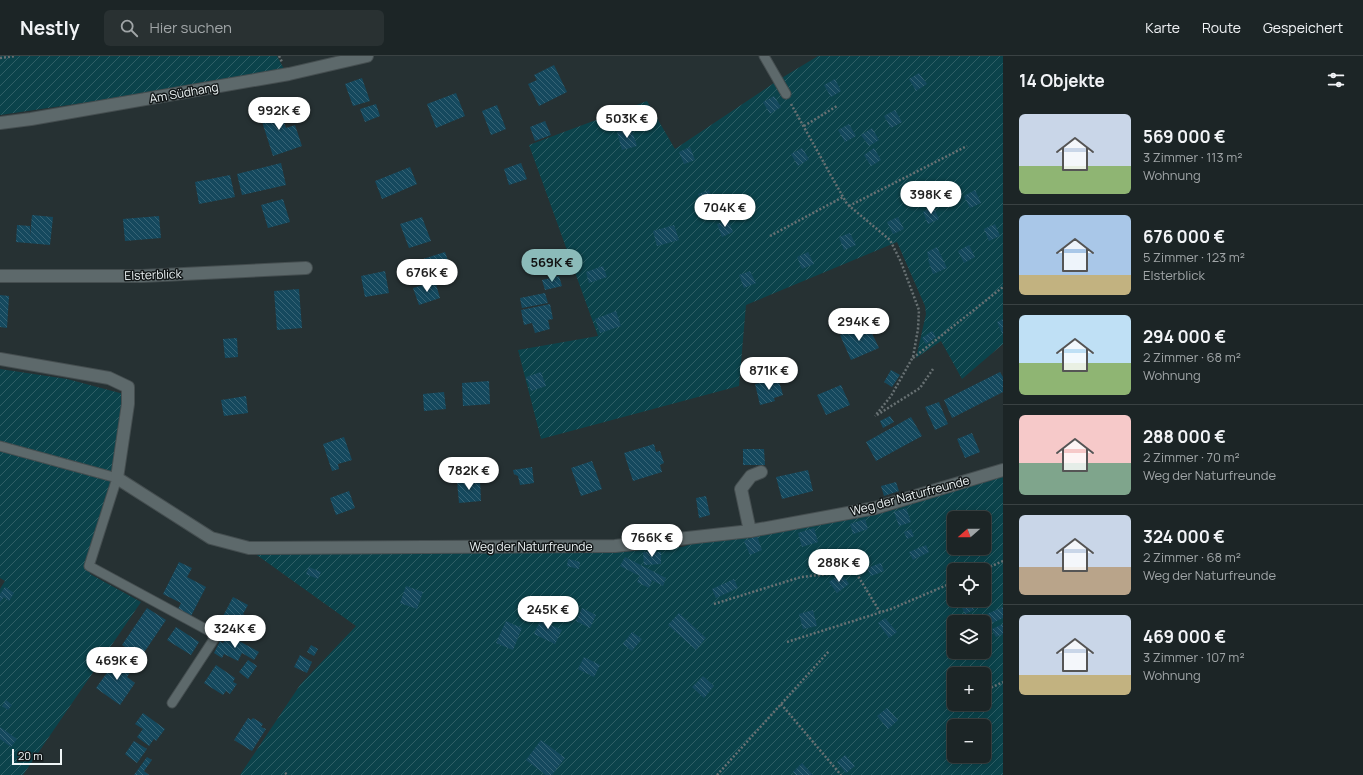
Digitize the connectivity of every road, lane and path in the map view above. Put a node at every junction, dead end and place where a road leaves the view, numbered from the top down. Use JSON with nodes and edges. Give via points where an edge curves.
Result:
{"nodes":[{"id":1,"x":15,"y":56,"type":"edge"},
{"id":2,"x":367,"y":56,"type":"edge"},
{"id":3,"x":764,"y":56,"type":"edge"},
{"id":4,"x":0,"y":58,"type":"edge"},
{"id":5,"x":786,"y":94,"type":"joint"},
{"id":6,"x":837,"y":106,"type":"dead end"},
{"id":7,"x":0,"y":123,"type":"edge"},
{"id":8,"x":804,"y":126,"type":"junction"},
{"id":9,"x":967,"y":146,"type":"dead end"},
{"id":10,"x":844,"y":198,"type":"junction"},
{"id":11,"x":849,"y":206,"type":"junction"},
{"id":12,"x":770,"y":236,"type":"dead end"},
{"id":13,"x":306,"y":268,"type":"dead end"},
{"id":14,"x":0,"y":276,"type":"edge"},
{"id":15,"x":1003,"y":287,"type":"edge"},
{"id":16,"x":912,"y":358,"type":"junction"},
{"id":17,"x":0,"y":359,"type":"edge"},
{"id":18,"x":933,"y":369,"type":"dead end"},
{"id":19,"x":0,"y":446,"type":"edge"},
{"id":20,"x":1003,"y":470,"type":"edge"},
{"id":21,"x":761,"y":472,"type":"dead end"},
{"id":22,"x":117,"y":478,"type":"junction"},
{"id":23,"x":750,"y":531,"type":"junction"},
{"id":24,"x":1003,"y":562,"type":"edge"},
{"id":25,"x":991,"y":567,"type":"edge"},
{"id":26,"x":947,"y":585,"type":"edge"},
{"id":27,"x":714,"y":604,"type":"dead end"},
{"id":28,"x":880,"y":612,"type":"junction"},
{"id":29,"x":787,"y":642,"type":"dead end"},
{"id":30,"x":829,"y":651,"type":"dead end"},
{"id":31,"x":1003,"y":682,"type":"edge"},
{"id":32,"x":991,"y":688,"type":"edge"},
{"id":33,"x":172,"y":702,"type":"dead end"},
{"id":34,"x":781,"y":704,"type":"junction"},
{"id":35,"x":717,"y":775,"type":"edge"},
{"id":36,"x":841,"y":775,"type":"edge"}],
"edges":[{"from":1,"to":4,"type":"path"},
{"from":2,"to":7,"type":"street","name":"Am Südhang","via":[[289,74]]},
{"from":3,"to":5,"type":"lane"},
{"from":5,"to":8,"type":"path"},
{"from":6,"to":8,"type":"path"},
{"from":8,"to":10,"type":"path"},
{"from":9,"to":11,"type":"path"},
{"from":10,"to":11,"type":"path"},
{"from":10,"to":12,"type":"path"},
{"from":11,"to":16,"type":"path","via":[[890,240],[901,262],[919,310]]},
{"from":13,"to":14,"type":"street","name":"Elsterblick","via":[[142,276]]},
{"from":15,"to":16,"type":"path"},
{"from":16,"to":18,"type":"path","via":[[891,396],[874,416],[920,388]]},
{"from":17,"to":22,"type":"street","via":[[109,378],[128,387],[128,404]]},
{"from":19,"to":22,"type":"lane"},
{"from":20,"to":23,"type":"street","name":"Weg der Naturfreunde","via":[[875,508]]},
{"from":21,"to":23,"type":"street","via":[[751,476],[741,489]]},
{"from":22,"to":23,"type":"street","name":"Weg der Naturfreunde","via":[[211,538],[249,548],[615,546]]},
{"from":22,"to":33,"type":"lane","via":[[89,566],[211,632],[214,639]]},
{"from":24,"to":25,"type":"path"},
{"from":26,"to":28,"type":"path"},
{"from":27,"to":28,"type":"path","via":[[801,577],[855,570]]},
{"from":28,"to":29,"type":"path"},
{"from":30,"to":34,"type":"path"},
{"from":31,"to":32,"type":"path"},
{"from":34,"to":35,"type":"path"},
{"from":34,"to":36,"type":"path"}]}
